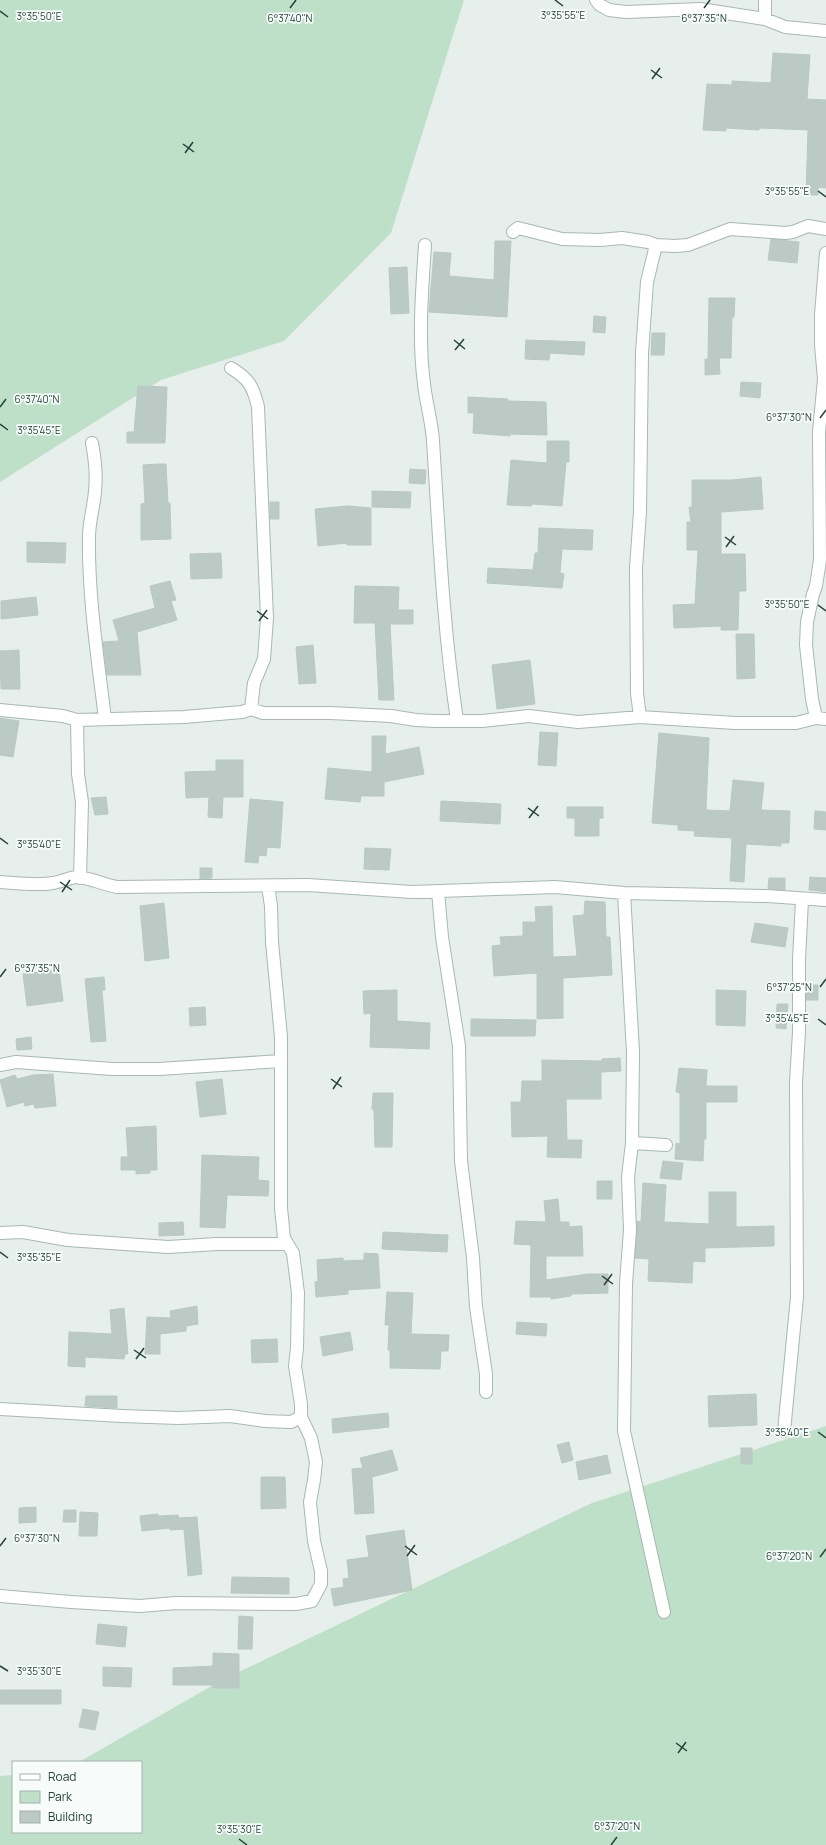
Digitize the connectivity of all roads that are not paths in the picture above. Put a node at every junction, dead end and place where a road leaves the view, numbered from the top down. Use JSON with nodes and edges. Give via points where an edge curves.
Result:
{"nodes":[{"id":1,"x":596,"y":0,"type":"edge"},
{"id":2,"x":765,"y":0,"type":"edge"},
{"id":3,"x":765,"y":18,"type":"junction"},
{"id":4,"x":826,"y":31,"type":"edge"},
{"id":5,"x":826,"y":229,"type":"edge"},
{"id":6,"x":513,"y":232,"type":"dead end"},
{"id":7,"x":426,"y":245,"type":"dead end"},
{"id":8,"x":656,"y":246,"type":"junction"},
{"id":9,"x":826,"y":253,"type":"edge"},
{"id":10,"x":231,"y":368,"type":"dead end"},
{"id":11,"x":92,"y":443,"type":"dead end"},
{"id":12,"x":251,"y":709,"type":"junction"},
{"id":13,"x":0,"y":710,"type":"edge"},
{"id":14,"x":640,"y":718,"type":"junction"},
{"id":15,"x":821,"y":718,"type":"edge"},
{"id":16,"x":104,"y":719,"type":"junction"},
{"id":17,"x":77,"y":720,"type":"junction"},
{"id":18,"x":457,"y":720,"type":"junction"},
{"id":19,"x":80,"y":878,"type":"junction"},
{"id":20,"x":0,"y":882,"type":"edge"},
{"id":21,"x":268,"y":886,"type":"junction"},
{"id":22,"x":438,"y":891,"type":"junction"},
{"id":23,"x":624,"y":893,"type":"junction"},
{"id":24,"x":802,"y":900,"type":"junction"},
{"id":25,"x":826,"y":900,"type":"edge"},
{"id":26,"x":281,"y":1061,"type":"junction"},
{"id":27,"x":0,"y":1065,"type":"edge"},
{"id":28,"x":632,"y":1143,"type":"junction"},
{"id":29,"x":666,"y":1145,"type":"dead end"},
{"id":30,"x":0,"y":1233,"type":"edge"},
{"id":31,"x":287,"y":1244,"type":"junction"},
{"id":32,"x":486,"y":1392,"type":"dead end"},
{"id":33,"x":0,"y":1409,"type":"edge"},
{"id":34,"x":301,"y":1417,"type":"junction"},
{"id":35,"x":784,"y":1431,"type":"dead end"},
{"id":36,"x":0,"y":1596,"type":"edge"},
{"id":37,"x":664,"y":1612,"type":"dead end"}],
"edges":[{"from":1,"to":3,"type":"street","via":[[609,10],[626,12],[700,9]]},
{"from":2,"to":3,"type":"street"},
{"from":3,"to":4,"type":"street","via":[[785,27]]},
{"from":5,"to":8,"type":"street","via":[[808,226],[785,233],[730,229],[688,245]]},
{"from":6,"to":8,"type":"street","via":[[518,228],[562,239],[622,238],[648,242]]},
{"from":7,"to":18,"type":"street","via":[[420,341],[433,438],[440,569],[451,685]]},
{"from":8,"to":14,"type":"street","via":[[647,282],[642,353],[640,512],[636,568],[637,693]]},
{"from":9,"to":15,"type":"street","via":[[821,323],[824,379],[819,432],[820,560],[806,645],[812,699]]},
{"from":10,"to":12,"type":"street","via":[[244,376],[253,389],[258,407],[266,618],[264,659],[254,683]]},
{"from":11,"to":16,"type":"street","via":[[97,468],[89,536],[96,646]]},
{"from":12,"to":16,"type":"street","via":[[184,717]]},
{"from":12,"to":18,"type":"street","via":[[263,713],[330,713],[416,720]]},
{"from":13,"to":17,"type":"street","via":[[63,716]]},
{"from":14,"to":15,"type":"street","via":[[796,723]]},
{"from":14,"to":18,"type":"street","via":[[578,722],[529,716],[482,721]]},
{"from":16,"to":17,"type":"street"},
{"from":17,"to":19,"type":"street","via":[[78,774],[82,802]]},
{"from":19,"to":20,"type":"street","via":[[33,885]]},
{"from":19,"to":21,"type":"street","via":[[117,887]]},
{"from":21,"to":22,"type":"street","via":[[308,885],[412,892]]},
{"from":21,"to":26,"type":"street"},
{"from":22,"to":23,"type":"street","via":[[555,887]]},
{"from":22,"to":32,"type":"street","via":[[442,937],[459,1046],[461,1161],[474,1258],[476,1308],[486,1374]]},
{"from":23,"to":24,"type":"street","via":[[767,896]]},
{"from":23,"to":28,"type":"street","via":[[633,1052]]},
{"from":24,"to":25,"type":"street"},
{"from":24,"to":35,"type":"street","via":[[796,1082],[797,1297]]},
{"from":26,"to":27,"type":"street","via":[[112,1069],[16,1062]]},
{"from":26,"to":31,"type":"street","via":[[281,1208]]},
{"from":28,"to":29,"type":"street"},
{"from":28,"to":37,"type":"street","via":[[628,1177],[630,1230],[626,1284],[624,1430]]},
{"from":30,"to":31,"type":"street","via":[[23,1232],[68,1240],[168,1247]]},
{"from":31,"to":34,"type":"street","via":[[293,1253],[298,1293],[296,1366]]},
{"from":33,"to":34,"type":"street","via":[[178,1418],[230,1416],[291,1422]]},
{"from":34,"to":36,"type":"street","via":[[311,1438],[316,1462],[310,1502],[321,1584],[312,1601],[296,1604],[176,1603],[140,1606]]}]}
